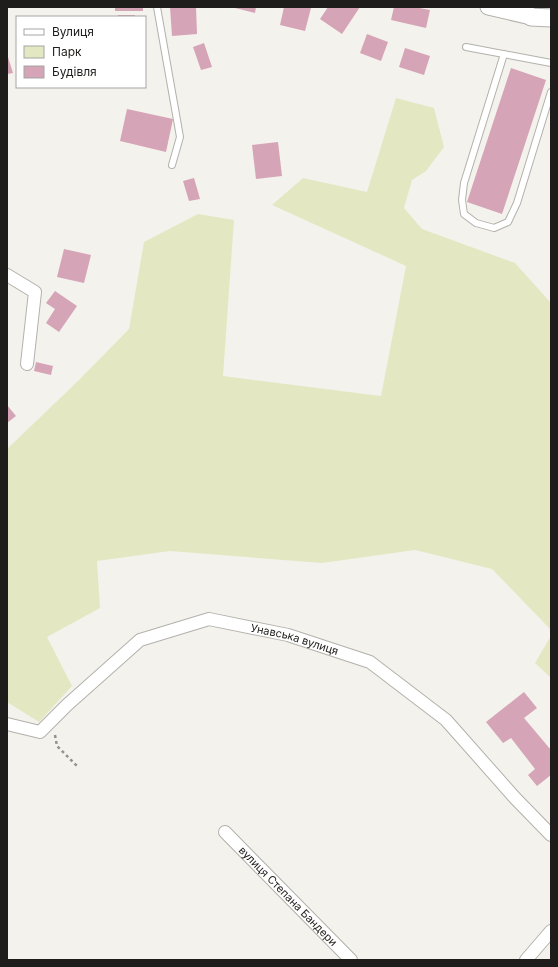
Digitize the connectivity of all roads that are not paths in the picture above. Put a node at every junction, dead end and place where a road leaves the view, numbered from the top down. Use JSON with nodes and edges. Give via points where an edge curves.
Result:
{"nodes":[{"id":1,"x":157,"y":7,"type":"edge"},
{"id":2,"x":488,"y":7,"type":"edge"},
{"id":3,"x":525,"y":12,"type":"edge"},
{"id":4,"x":551,"y":18,"type":"edge"},
{"id":5,"x":466,"y":47,"type":"dead end"},
{"id":6,"x":504,"y":54,"type":"junction"},
{"id":7,"x":551,"y":63,"type":"edge"},
{"id":8,"x":551,"y":92,"type":"edge"},
{"id":9,"x":172,"y":165,"type":"dead end"},
{"id":10,"x":7,"y":275,"type":"edge"},
{"id":11,"x":27,"y":364,"type":"dead end"},
{"id":12,"x":7,"y":724,"type":"edge"},
{"id":13,"x":225,"y":832,"type":"dead end"},
{"id":14,"x":551,"y":835,"type":"edge"},
{"id":15,"x":551,"y":931,"type":"edge"},
{"id":16,"x":351,"y":960,"type":"edge"},
{"id":17,"x":526,"y":960,"type":"edge"}],
"edges":[{"from":1,"to":9,"type":"lane","via":[[180,137]]},
{"from":2,"to":3,"type":"street"},
{"from":3,"to":4,"type":"main road"},
{"from":5,"to":6,"type":"lane"},
{"from":6,"to":7,"type":"lane"},
{"from":6,"to":8,"type":"lane","via":[[464,183],[464,214],[476,223],[494,228],[508,222],[517,204]]},
{"from":10,"to":11,"type":"street","via":[[34,292]]},
{"from":12,"to":14,"type":"street","name":"Унавська вулиця","via":[[40,732],[140,640],[209,619],[288,635],[370,662],[440,715]]},
{"from":13,"to":16,"type":"street","name":"вулиця Степана Бандери"},
{"from":15,"to":17,"type":"street"}]}
